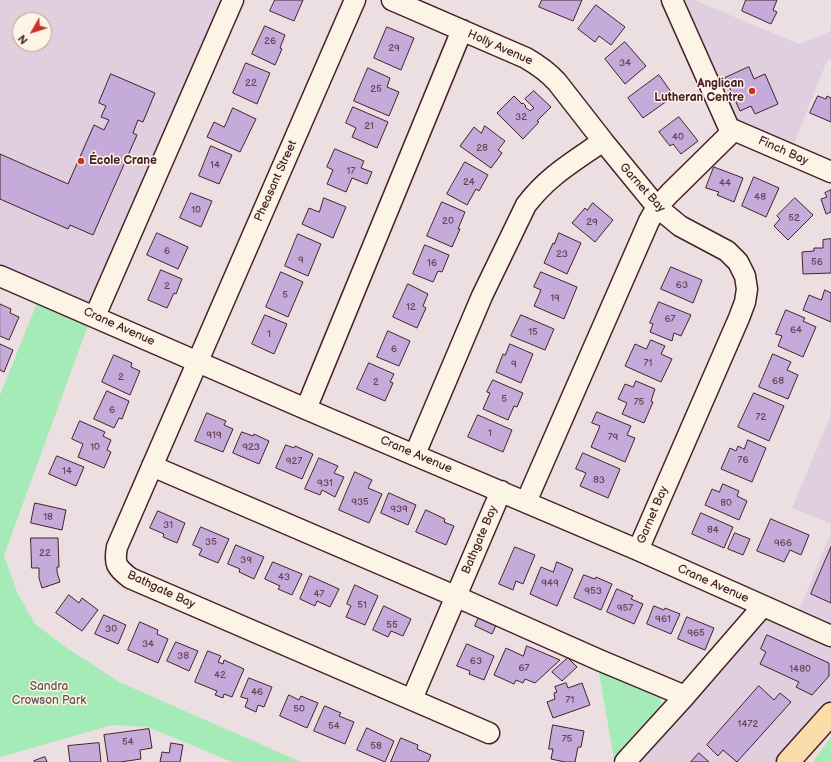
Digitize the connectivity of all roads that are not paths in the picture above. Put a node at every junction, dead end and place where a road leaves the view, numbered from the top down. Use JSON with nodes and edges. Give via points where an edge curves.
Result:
{"nodes":[{"id":1,"x":233,"y":0,"type":"edge"},
{"id":2,"x":355,"y":0,"type":"edge"},
{"id":3,"x":392,"y":0,"type":"edge"},
{"id":4,"x":672,"y":0,"type":"edge"},
{"id":5,"x":462,"y":30,"type":"junction"},
{"id":6,"x":734,"y":130,"type":"junction"},
{"id":7,"x":603,"y":142,"type":"junction"},
{"id":8,"x":831,"y":172,"type":"edge"},
{"id":9,"x":657,"y":207,"type":"junction"},
{"id":10,"x":0,"y":276,"type":"edge"},
{"id":11,"x":95,"y":316,"type":"junction"},
{"id":12,"x":197,"y":361,"type":"junction"},
{"id":13,"x":306,"y":409,"type":"junction"},
{"id":14,"x":415,"y":454,"type":"junction"},
{"id":15,"x":152,"y":466,"type":"junction"},
{"id":16,"x":501,"y":491,"type":"junction"},
{"id":17,"x":526,"y":502,"type":"junction"},
{"id":18,"x":638,"y":550,"type":"junction"},
{"id":19,"x":456,"y":596,"type":"junction"},
{"id":20,"x":763,"y":606,"type":"junction"},
{"id":21,"x":831,"y":636,"type":"edge"},
{"id":22,"x":685,"y":696,"type":"junction"},
{"id":23,"x":412,"y":699,"type":"junction"},
{"id":24,"x":831,"y":714,"type":"edge"},
{"id":25,"x":488,"y":733,"type":"dead end"},
{"id":26,"x":625,"y":762,"type":"edge"},
{"id":27,"x":788,"y":762,"type":"edge"}],
"edges":[{"from":1,"to":11,"type":"street"},
{"from":2,"to":12,"type":"street","name":"Pheasant Street"},
{"from":3,"to":5,"type":"street","name":"Holly Avenue"},
{"from":4,"to":6,"type":"street","via":[[729,128]]},
{"from":5,"to":7,"type":"street","name":"Holly Avenue","via":[[526,58],[549,73]]},
{"from":5,"to":13,"type":"street"},
{"from":6,"to":8,"type":"street","name":"Finch Bay"},
{"from":6,"to":9,"type":"street"},
{"from":7,"to":9,"type":"street","name":"Garnet Bay"},
{"from":7,"to":14,"type":"street","via":[[554,175],[526,205],[482,296]]},
{"from":9,"to":17,"type":"street"},
{"from":9,"to":18,"type":"street","name":"Garnet Bay","via":[[680,226],[727,251],[738,262],[745,276],[747,289],[740,318]]},
{"from":10,"to":11,"type":"street","name":"Crane Avenue"},
{"from":11,"to":12,"type":"street","name":"Crane Avenue"},
{"from":12,"to":13,"type":"street","name":"Crane Avenue"},
{"from":12,"to":15,"type":"street","name":"Bathgate Bay"},
{"from":13,"to":14,"type":"street","name":"Crane Avenue"},
{"from":14,"to":16,"type":"street","name":"Crane Avenue"},
{"from":15,"to":19,"type":"street"},
{"from":15,"to":23,"type":"street","name":"Bathgate Bay","via":[[117,547],[115,559],[118,569],[130,578]]},
{"from":16,"to":17,"type":"street","name":"Crane Avenue"},
{"from":16,"to":19,"type":"street","name":"Bathgate Bay"},
{"from":17,"to":18,"type":"street","name":"Crane Avenue"},
{"from":18,"to":20,"type":"street","name":"Crane Avenue"},
{"from":19,"to":22,"type":"street"},
{"from":19,"to":23,"type":"street","name":"Bathgate Bay"},
{"from":20,"to":21,"type":"street","name":"Crane Avenue"},
{"from":20,"to":22,"type":"street"},
{"from":22,"to":26,"type":"street"},
{"from":23,"to":25,"type":"street","name":"Bathgate Bay"},
{"from":24,"to":27,"type":"main road"}]}
